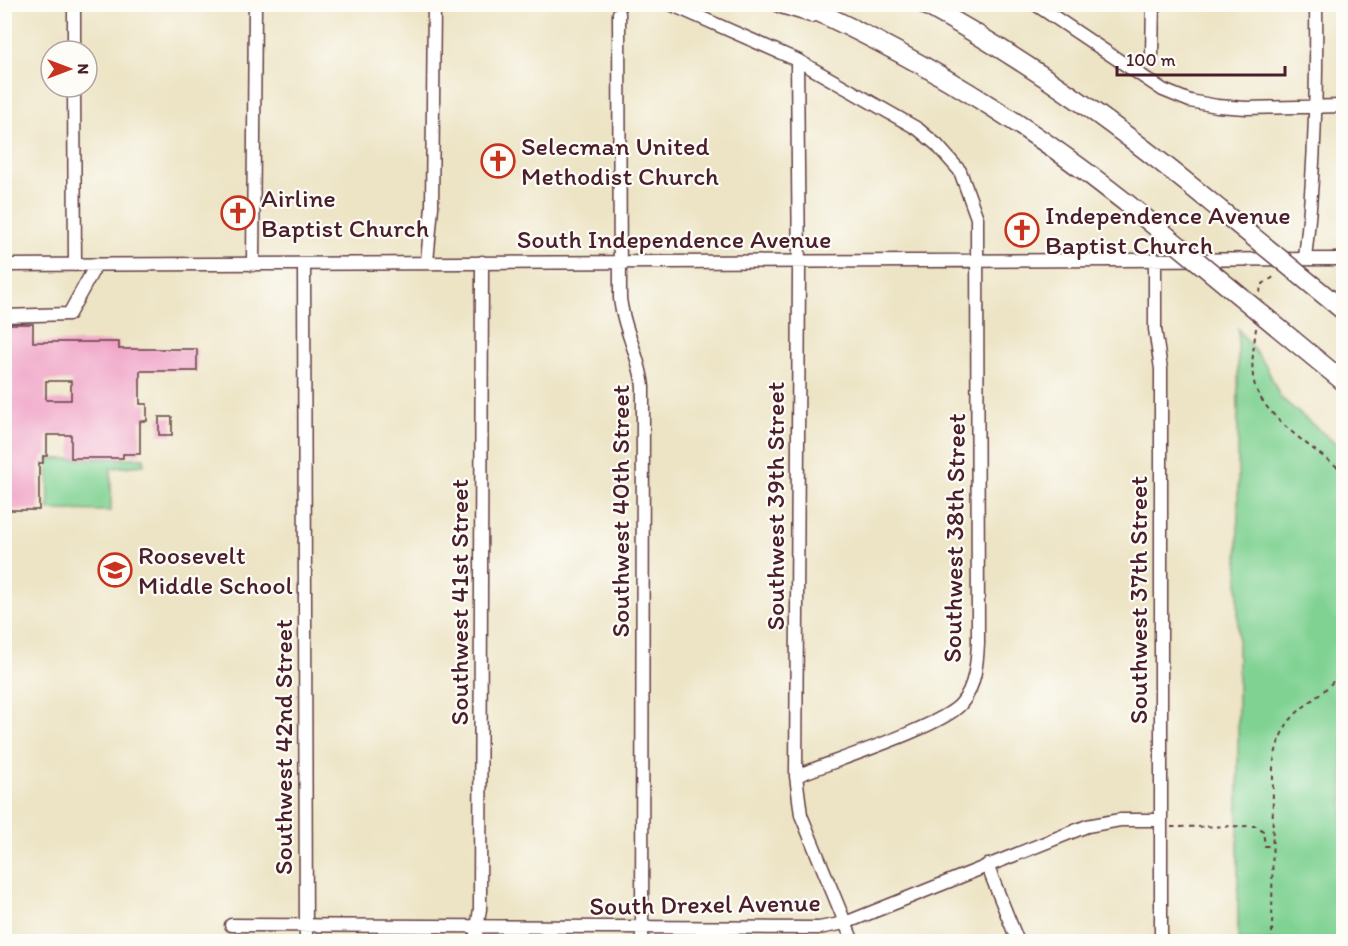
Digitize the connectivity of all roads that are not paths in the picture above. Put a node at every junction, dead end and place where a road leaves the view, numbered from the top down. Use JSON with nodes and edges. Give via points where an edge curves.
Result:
{"nodes":[{"id":1,"x":74,"y":4,"type":"edge"},
{"id":2,"x":255,"y":4,"type":"edge"},
{"id":3,"x":434,"y":4,"type":"edge"},
{"id":4,"x":670,"y":4,"type":"edge"},
{"id":5,"x":781,"y":4,"type":"edge"},
{"id":6,"x":801,"y":4,"type":"edge"},
{"id":7,"x":924,"y":4,"type":"edge"},
{"id":8,"x":1035,"y":4,"type":"edge"},
{"id":9,"x":1153,"y":4,"type":"edge"},
{"id":10,"x":1316,"y":4,"type":"edge"},
{"id":11,"x":619,"y":13,"type":"dead end"},
{"id":12,"x":840,"y":22,"type":"junction"},
{"id":13,"x":74,"y":39,"type":"edge"},
{"id":14,"x":1152,"y":54,"type":"dead end"},
{"id":15,"x":797,"y":60,"type":"junction"},
{"id":16,"x":74,"y":99,"type":"edge"},
{"id":17,"x":1317,"y":106,"type":"junction"},
{"id":18,"x":1344,"y":106,"type":"edge"},
{"id":19,"x":1305,"y":258,"type":"junction"},
{"id":20,"x":1344,"y":259,"type":"edge"},
{"id":21,"x":1155,"y":260,"type":"junction"},
{"id":22,"x":620,"y":261,"type":"junction"},
{"id":23,"x":799,"y":261,"type":"junction"},
{"id":24,"x":979,"y":261,"type":"junction"},
{"id":25,"x":427,"y":262,"type":"junction"},
{"id":26,"x":482,"y":262,"type":"junction"},
{"id":27,"x":4,"y":265,"type":"edge"},
{"id":28,"x":75,"y":265,"type":"junction"},
{"id":29,"x":96,"y":265,"type":"junction"},
{"id":30,"x":253,"y":265,"type":"junction"},
{"id":31,"x":304,"y":265,"type":"junction"},
{"id":32,"x":1344,"y":312,"type":"edge"},
{"id":33,"x":4,"y":316,"type":"edge"},
{"id":34,"x":1344,"y":382,"type":"edge"},
{"id":35,"x":796,"y":776,"type":"junction"},
{"id":36,"x":1161,"y":824,"type":"junction"},
{"id":37,"x":987,"y":866,"type":"junction"},
{"id":38,"x":845,"y":923,"type":"junction"},
{"id":39,"x":231,"y":925,"type":"dead end"},
{"id":40,"x":306,"y":926,"type":"junction"},
{"id":41,"x":477,"y":927,"type":"junction"},
{"id":42,"x":642,"y":928,"type":"junction"},
{"id":43,"x":306,"y":942,"type":"edge"},
{"id":44,"x":475,"y":942,"type":"edge"},
{"id":45,"x":642,"y":942,"type":"edge"},
{"id":46,"x":853,"y":942,"type":"edge"},
{"id":47,"x":1018,"y":942,"type":"edge"},
{"id":48,"x":1161,"y":942,"type":"edge"}],
"edges":[{"from":1,"to":13,"type":"street"},
{"from":2,"to":30,"type":"street"},
{"from":3,"to":25,"type":"street","via":[[432,207]]},
{"from":4,"to":15,"type":"street","name":"Southwest 38th Street"},
{"from":5,"to":12,"type":"highway"},
{"from":6,"to":12,"type":"highway"},
{"from":7,"to":32,"type":"highway","bridge":true,"via":[[1098,112]]},
{"from":8,"to":17,"type":"street","via":[[1163,90],[1190,100],[1246,108]]},
{"from":9,"to":14,"type":"street"},
{"from":10,"to":17,"type":"street"},
{"from":11,"to":22,"type":"street","name":"Southwest 40th Street"},
{"from":12,"to":34,"type":"highway","bridge":true,"via":[[1020,123],[1104,184]]},
{"from":15,"to":23,"type":"street","name":"Southwest 39th Street"},
{"from":15,"to":24,"type":"street","name":"Southwest 38th Street","via":[[918,129],[952,160],[978,218]]},
{"from":16,"to":28,"type":"street"},
{"from":17,"to":18,"type":"street"},
{"from":17,"to":19,"type":"street"},
{"from":19,"to":20,"type":"street","name":"South Independence Avenue"},
{"from":19,"to":21,"type":"street","name":"South Independence Avenue"},
{"from":21,"to":24,"type":"street","name":"South Independence Avenue"},
{"from":21,"to":36,"type":"street","name":"Southwest 37th Street","via":[[1155,329],[1161,369]]},
{"from":22,"to":23,"type":"street","name":"South Independence Avenue"},
{"from":22,"to":26,"type":"street","name":"South Independence Avenue"},
{"from":22,"to":42,"type":"street","name":"Southwest 40th Street","via":[[622,316],[639,362],[643,387]]},
{"from":23,"to":24,"type":"street","name":"South Independence Avenue"},
{"from":23,"to":35,"type":"street","name":"Southwest 39th Street"},
{"from":24,"to":35,"type":"street","name":"Southwest 38th Street","via":[[978,643],[972,684],[960,705],[936,721]]},
{"from":25,"to":26,"type":"street","name":"South Independence Avenue"},
{"from":25,"to":31,"type":"street","name":"South Independence Avenue"},
{"from":26,"to":41,"type":"street","name":"Southwest 41st Street"},
{"from":27,"to":28,"type":"street","name":"South Independence Avenue"},
{"from":28,"to":29,"type":"street","name":"South Independence Avenue"},
{"from":29,"to":30,"type":"street","name":"South Independence Avenue"},
{"from":29,"to":33,"type":"street","via":[[69,314]]},
{"from":30,"to":31,"type":"street","name":"South Independence Avenue"},
{"from":31,"to":40,"type":"street","name":"Southwest 42nd Street"},
{"from":35,"to":38,"type":"street","name":"Southwest 39th Street","via":[[801,815]]},
{"from":36,"to":37,"type":"street","name":"South Drexel Avenue","via":[[1120,820],[1088,826]]},
{"from":36,"to":48,"type":"street","name":"Southwest 37th Street"},
{"from":37,"to":38,"type":"street","name":"South Drexel Avenue"},
{"from":37,"to":47,"type":"street"},
{"from":38,"to":42,"type":"street","name":"South Drexel Avenue","via":[[810,929]]},
{"from":38,"to":46,"type":"street","name":"Southwest 39th Street"},
{"from":39,"to":40,"type":"street","name":"South Drexel Avenue"},
{"from":40,"to":41,"type":"street","name":"South Drexel Avenue"},
{"from":40,"to":43,"type":"street","name":"Southwest 42nd Street"},
{"from":41,"to":42,"type":"street","name":"South Drexel Avenue"},
{"from":41,"to":44,"type":"street","name":"Southwest 41st Street"},
{"from":42,"to":45,"type":"street","name":"Southwest 40th Street"}]}
